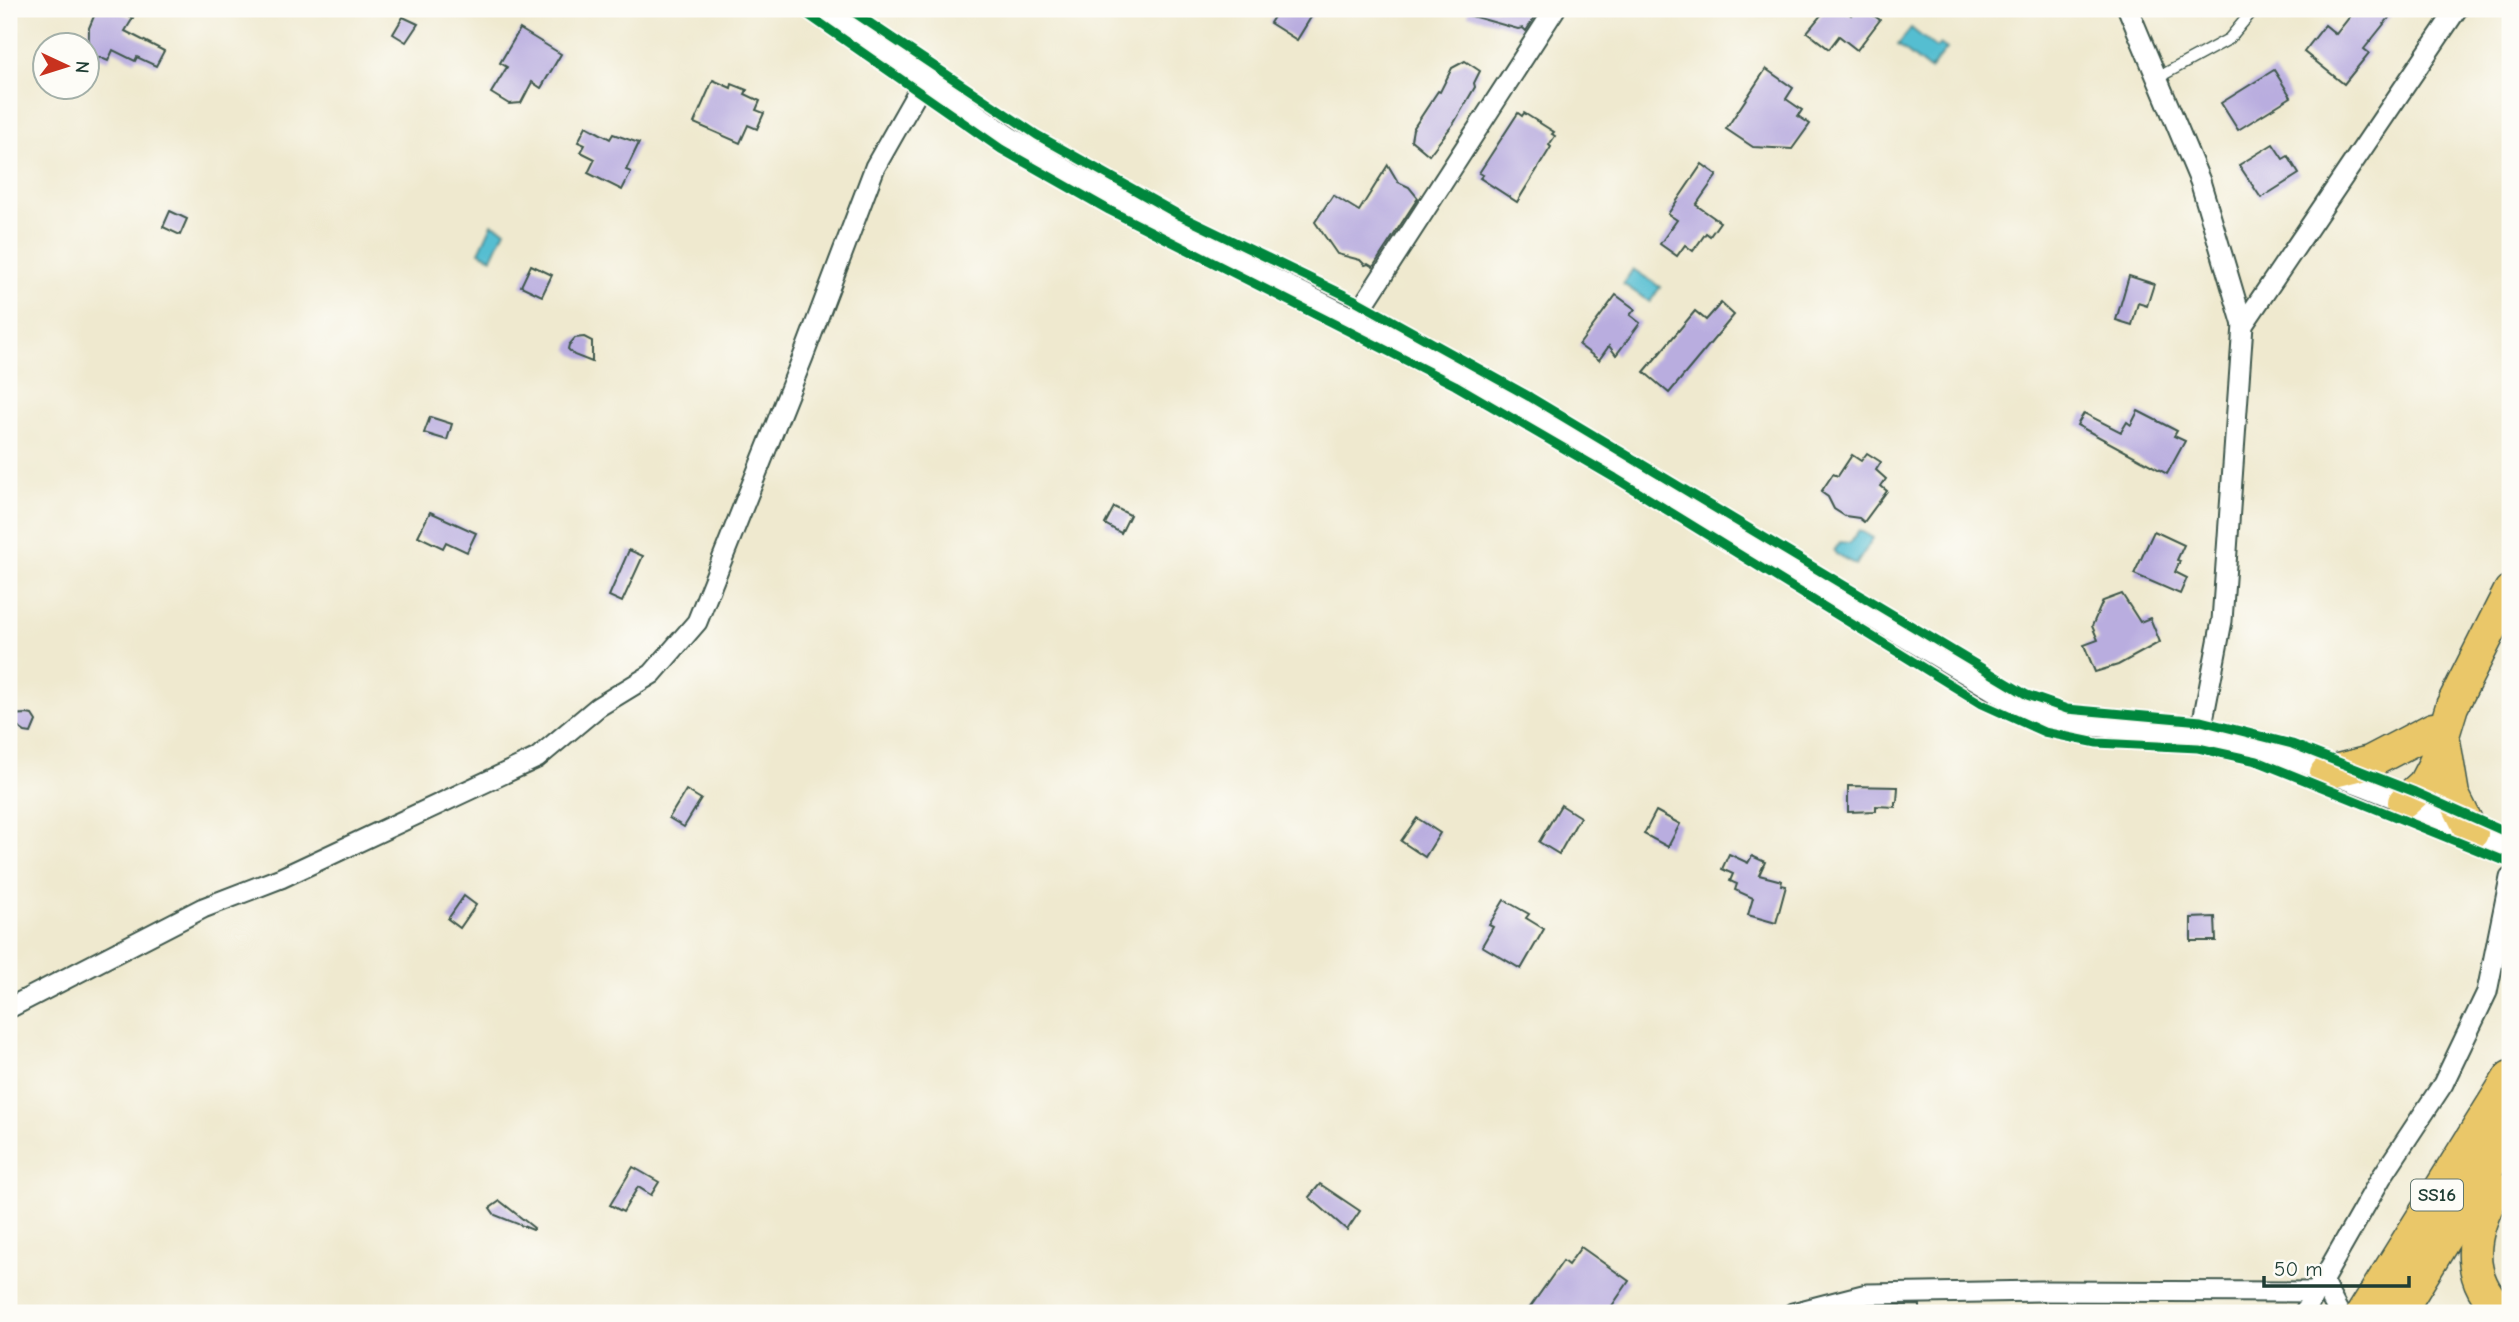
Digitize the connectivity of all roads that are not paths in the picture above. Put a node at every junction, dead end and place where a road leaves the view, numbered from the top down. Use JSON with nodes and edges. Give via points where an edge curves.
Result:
{"nodes":[{"id":1,"x":826,"y":9,"type":"edge"},
{"id":2,"x":1555,"y":9,"type":"edge"},
{"id":3,"x":2128,"y":9,"type":"edge"},
{"id":4,"x":2254,"y":9,"type":"edge"},
{"id":5,"x":2457,"y":9,"type":"edge"},
{"id":6,"x":2157,"y":78,"type":"junction"},
{"id":7,"x":925,"y":79,"type":"junction"},
{"id":8,"x":1355,"y":318,"type":"junction"},
{"id":9,"x":2243,"y":325,"type":"junction"},
{"id":10,"x":2510,"y":591,"type":"edge"},
{"id":11,"x":2442,"y":723,"type":"junction"},
{"id":12,"x":2200,"y":736,"type":"junction"},
{"id":13,"x":2326,"y":773,"type":"junction"},
{"id":14,"x":2404,"y":802,"type":"junction"},
{"id":15,"x":2472,"y":833,"type":"junction"},
{"id":16,"x":2510,"y":849,"type":"edge"},
{"id":17,"x":2510,"y":878,"type":"edge"},
{"id":18,"x":9,"y":1008,"type":"edge"},
{"id":19,"x":2510,"y":1077,"type":"edge"},
{"id":20,"x":2510,"y":1132,"type":"edge"},
{"id":21,"x":2510,"y":1165,"type":"edge"},
{"id":22,"x":2319,"y":1287,"type":"junction"},
{"id":23,"x":1793,"y":1313,"type":"edge"},
{"id":24,"x":2304,"y":1313,"type":"edge"},
{"id":25,"x":2339,"y":1313,"type":"edge"},
{"id":26,"x":2363,"y":1313,"type":"edge"},
{"id":27,"x":2399,"y":1313,"type":"edge"},
{"id":28,"x":2504,"y":1313,"type":"edge"}],
"edges":[{"from":1,"to":7,"type":"street"},
{"from":2,"to":8,"type":"street"},
{"from":3,"to":6,"type":"street"},
{"from":4,"to":6,"type":"lane","via":[[2229,39]]},
{"from":5,"to":9,"type":"street"},
{"from":6,"to":9,"type":"street","via":[[2200,181]]},
{"from":7,"to":8,"type":"street","via":[[1069,172]]},
{"from":7,"to":18,"type":"street","via":[[875,167],[697,622],[652,674],[598,707],[537,758],[281,878],[203,908]]},
{"from":8,"to":12,"type":"street","via":[[1465,374],[2006,698],[2070,723]]},
{"from":9,"to":12,"type":"street","via":[[2222,621]]},
{"from":10,"to":11,"type":"highway"},
{"from":11,"to":13,"type":"highway","via":[[2370,762]]},
{"from":11,"to":14,"type":"highway","via":[[2410,762]]},
{"from":11,"to":15,"type":"highway","via":[[2453,795]]},
{"from":12,"to":13,"type":"street","via":[[2262,750]]},
{"from":13,"to":14,"type":"street"},
{"from":14,"to":15,"type":"street"},
{"from":15,"to":16,"type":"street"},
{"from":17,"to":22,"type":"street","via":[[2487,992],[2443,1084],[2381,1178]]},
{"from":19,"to":26,"type":"highway","number":"SS16"},
{"from":20,"to":27,"type":"highway","number":"SS16"},
{"from":21,"to":28,"type":"highway","number":"SS16","via":[[2483,1210],[2474,1260],[2494,1305]]},
{"from":22,"to":23,"type":"street","via":[[1867,1294]]},
{"from":22,"to":24,"type":"street"},
{"from":22,"to":25,"type":"street"}]}
